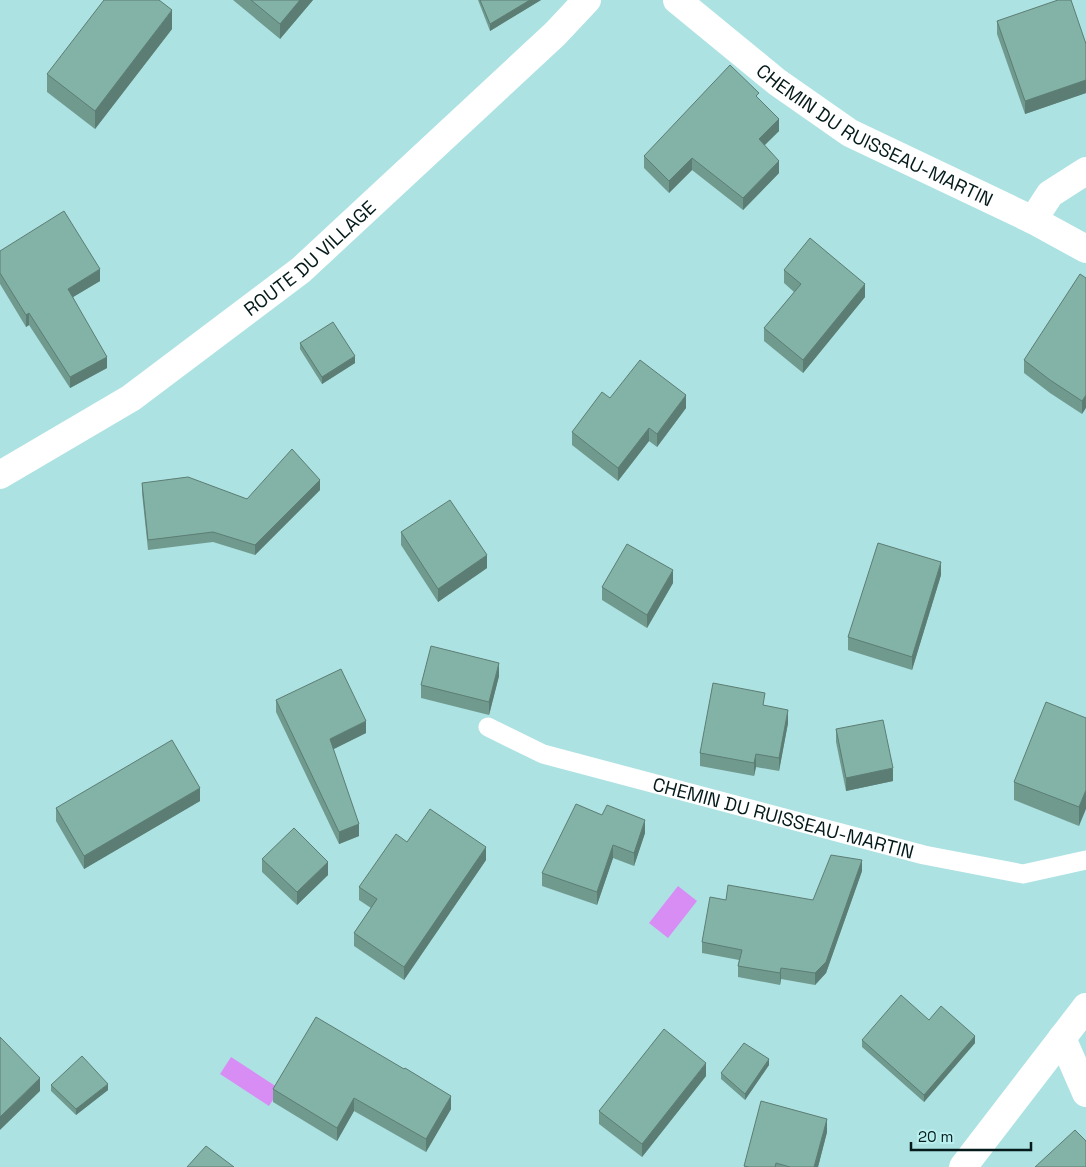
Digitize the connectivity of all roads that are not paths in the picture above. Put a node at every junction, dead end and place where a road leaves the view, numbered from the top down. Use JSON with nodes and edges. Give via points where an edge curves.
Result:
{"nodes":[{"id":1,"x":587,"y":0,"type":"edge"},
{"id":2,"x":677,"y":0,"type":"edge"},
{"id":3,"x":1086,"y":171,"type":"edge"},
{"id":4,"x":1033,"y":220,"type":"junction"},
{"id":5,"x":1086,"y":249,"type":"edge"},
{"id":6,"x":0,"y":475,"type":"edge"},
{"id":7,"x":488,"y":727,"type":"dead end"},
{"id":8,"x":1086,"y":860,"type":"edge"},
{"id":9,"x":1086,"y":1007,"type":"edge"},
{"id":10,"x":1062,"y":1038,"type":"junction"},
{"id":11,"x":1086,"y":1093,"type":"edge"},
{"id":12,"x":963,"y":1167,"type":"edge"}],
"edges":[{"from":1,"to":6,"type":"street","name":"ROUTE DU VILLAGE","via":[[556,34],[301,270],[131,398]]},
{"from":2,"to":4,"type":"street","name":"CHEMIN DU RUISSEAU-MARTIN","via":[[777,82],[850,133]]},
{"from":3,"to":4,"type":"street","via":[[1050,194]]},
{"from":4,"to":5,"type":"street","name":"CHEMIN DU RUISSEAU-MARTIN"},
{"from":7,"to":8,"type":"lane","name":"CHEMIN DU RUISSEAU-MARTIN","via":[[542,754],[924,855],[1023,874]]},
{"from":9,"to":10,"type":"street"},
{"from":10,"to":11,"type":"street"},
{"from":10,"to":12,"type":"street"}]}
